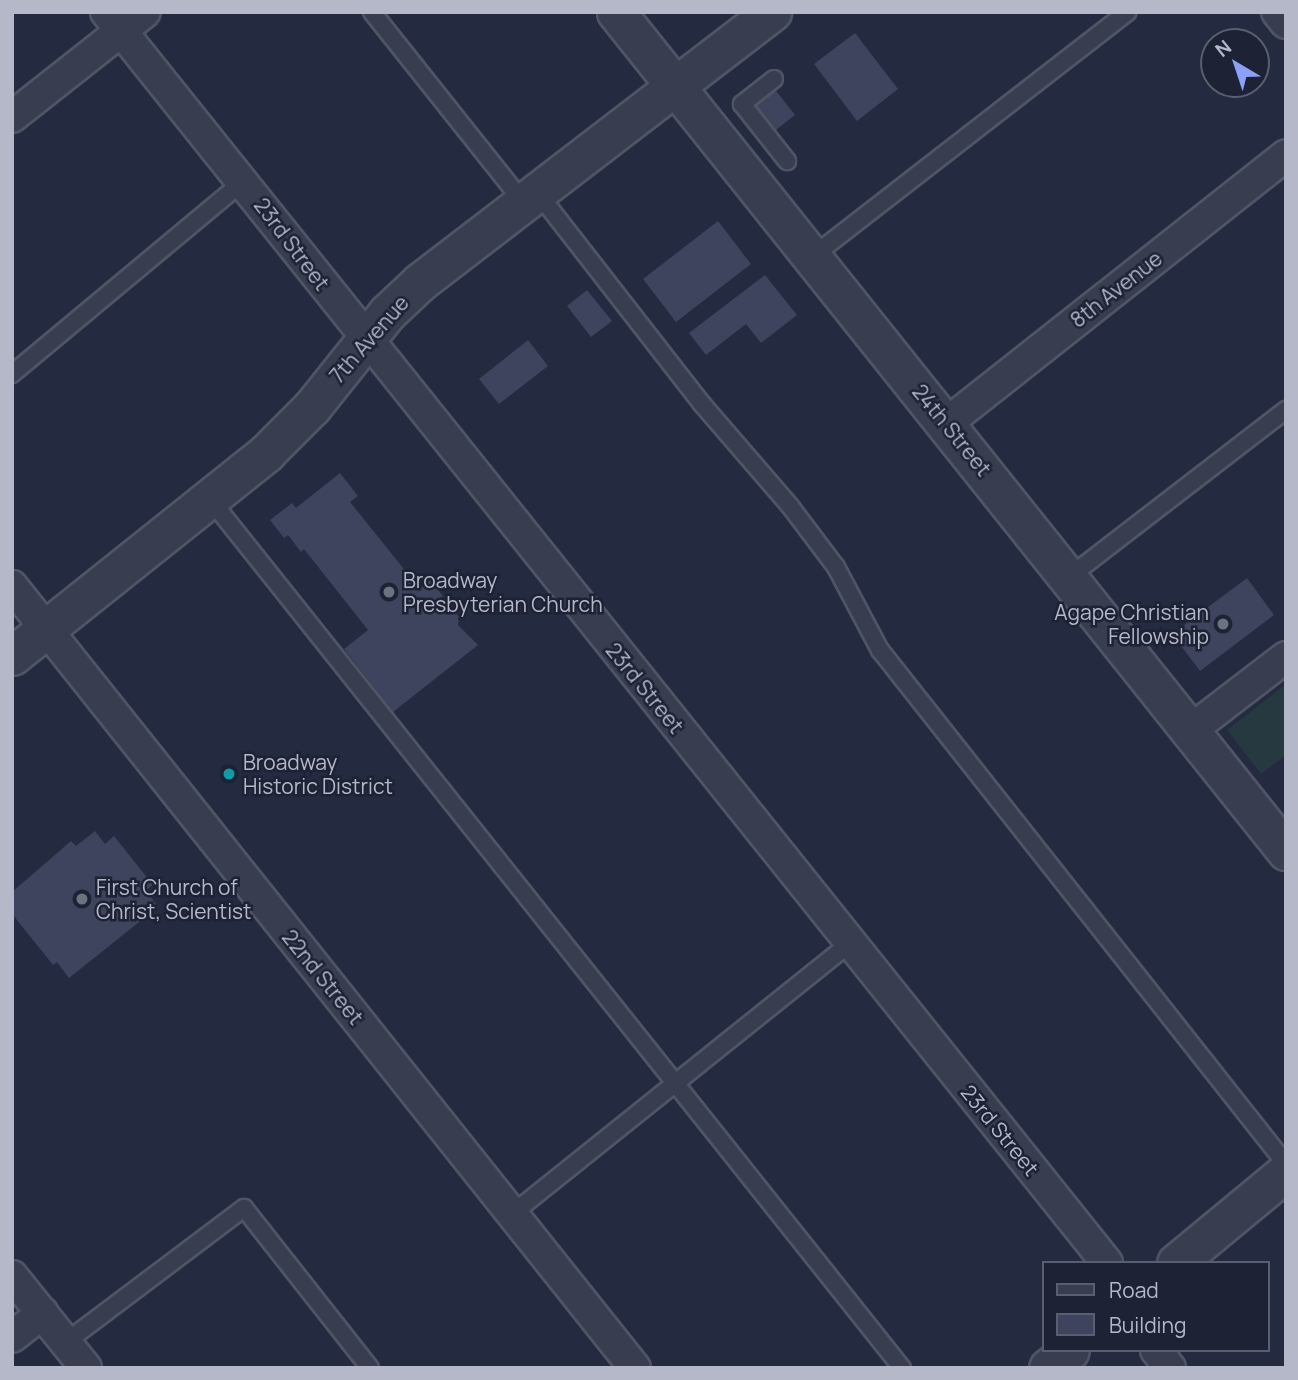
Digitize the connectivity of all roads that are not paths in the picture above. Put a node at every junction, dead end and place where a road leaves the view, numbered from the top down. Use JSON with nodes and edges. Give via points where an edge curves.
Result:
{"nodes":[{"id":1,"x":145,"y":12,"type":"edge"},
{"id":2,"x":372,"y":12,"type":"edge"},
{"id":3,"x":616,"y":12,"type":"edge"},
{"id":4,"x":772,"y":12,"type":"edge"},
{"id":5,"x":1128,"y":12,"type":"edge"},
{"id":6,"x":1277,"y":12,"type":"edge"},
{"id":7,"x":113,"y":22,"type":"edge"},
{"id":8,"x":1286,"y":23,"type":"edge"},
{"id":9,"x":774,"y":79,"type":"dead end"},
{"id":10,"x":676,"y":87,"type":"junction"},
{"id":11,"x":12,"y":117,"type":"edge"},
{"id":12,"x":1286,"y":155,"type":"edge"},
{"id":13,"x":787,"y":161,"type":"dead end"},
{"id":14,"x":244,"y":181,"type":"junction"},
{"id":15,"x":531,"y":197,"type":"junction"},
{"id":16,"x":813,"y":256,"type":"junction"},
{"id":17,"x":365,"y":339,"type":"junction"},
{"id":18,"x":12,"y":374,"type":"edge"},
{"id":19,"x":1286,"y":410,"type":"edge"},
{"id":20,"x":947,"y":423,"type":"junction"},
{"id":21,"x":210,"y":499,"type":"junction"},
{"id":22,"x":1069,"y":577,"type":"junction"},
{"id":23,"x":12,"y":586,"type":"edge"},
{"id":24,"x":46,"y":629,"type":"junction"},
{"id":25,"x":12,"y":656,"type":"edge"},
{"id":26,"x":1286,"y":657,"type":"edge"},
{"id":27,"x":1191,"y":730,"type":"junction"},
{"id":28,"x":1286,"y":851,"type":"edge"},
{"id":29,"x":850,"y":943,"type":"junction"},
{"id":30,"x":673,"y":1084,"type":"junction"},
{"id":31,"x":1286,"y":1164,"type":"edge"},
{"id":32,"x":1286,"y":1172,"type":"edge"},
{"id":33,"x":512,"y":1214,"type":"junction"},
{"id":34,"x":1105,"y":1261,"type":"edge"},
{"id":35,"x":1179,"y":1261,"type":"edge"},
{"id":36,"x":12,"y":1276,"type":"edge"},
{"id":37,"x":43,"y":1313,"type":"junction"},
{"id":38,"x":12,"y":1337,"type":"edge"},
{"id":39,"x":66,"y":1342,"type":"junction"},
{"id":40,"x":1068,"y":1352,"type":"edge"},
{"id":41,"x":1158,"y":1352,"type":"edge"},
{"id":42,"x":86,"y":1368,"type":"edge"},
{"id":43,"x":370,"y":1368,"type":"edge"},
{"id":44,"x":635,"y":1368,"type":"edge"},
{"id":45,"x":902,"y":1368,"type":"edge"},
{"id":46,"x":1048,"y":1368,"type":"edge"},
{"id":47,"x":1170,"y":1368,"type":"edge"}],
"edges":[{"from":1,"to":7,"type":"street"},
{"from":2,"to":15,"type":"lane"},
{"from":3,"to":10,"type":"street","name":"24th Street"},
{"from":4,"to":10,"type":"street","name":"7th Avenue"},
{"from":5,"to":16,"type":"lane"},
{"from":6,"to":8,"type":"street"},
{"from":7,"to":11,"type":"street"},
{"from":7,"to":14,"type":"street","name":"23rd Street"},
{"from":9,"to":13,"type":"lane","via":[[742,104]]},
{"from":10,"to":15,"type":"street","name":"7th Avenue"},
{"from":10,"to":16,"type":"street","name":"24th Street"},
{"from":12,"to":20,"type":"street","name":"8th Avenue"},
{"from":14,"to":17,"type":"street","name":"23rd Street"},
{"from":14,"to":18,"type":"lane"},
{"from":15,"to":17,"type":"street","name":"7th Avenue","via":[[420,282]]},
{"from":15,"to":31,"type":"lane","via":[[790,506],[836,567],[880,650]]},
{"from":16,"to":20,"type":"street","name":"24th Street"},
{"from":17,"to":21,"type":"street","name":"7th Avenue","via":[[312,407]]},
{"from":17,"to":29,"type":"street","name":"23rd Street"},
{"from":19,"to":22,"type":"lane"},
{"from":20,"to":22,"type":"street","name":"24th Street"},
{"from":21,"to":24,"type":"street","name":"7th Avenue"},
{"from":21,"to":30,"type":"lane"},
{"from":22,"to":27,"type":"street","name":"24th Street"},
{"from":23,"to":24,"type":"street","name":"22nd Street"},
{"from":24,"to":25,"type":"street","name":"7th Avenue"},
{"from":24,"to":33,"type":"street","name":"22nd Street"},
{"from":26,"to":27,"type":"street"},
{"from":27,"to":28,"type":"street","name":"24th Street"},
{"from":29,"to":30,"type":"lane"},
{"from":29,"to":34,"type":"street","name":"23rd Street"},
{"from":30,"to":33,"type":"lane"},
{"from":30,"to":45,"type":"lane"},
{"from":32,"to":35,"type":"street"},
{"from":33,"to":44,"type":"street","name":"22nd Street"},
{"from":36,"to":37,"type":"street"},
{"from":37,"to":38,"type":"street"},
{"from":37,"to":39,"type":"street"},
{"from":39,"to":42,"type":"street"},
{"from":39,"to":43,"type":"lane","via":[[243,1208]]},
{"from":40,"to":46,"type":"street"},
{"from":41,"to":47,"type":"street"}]}
